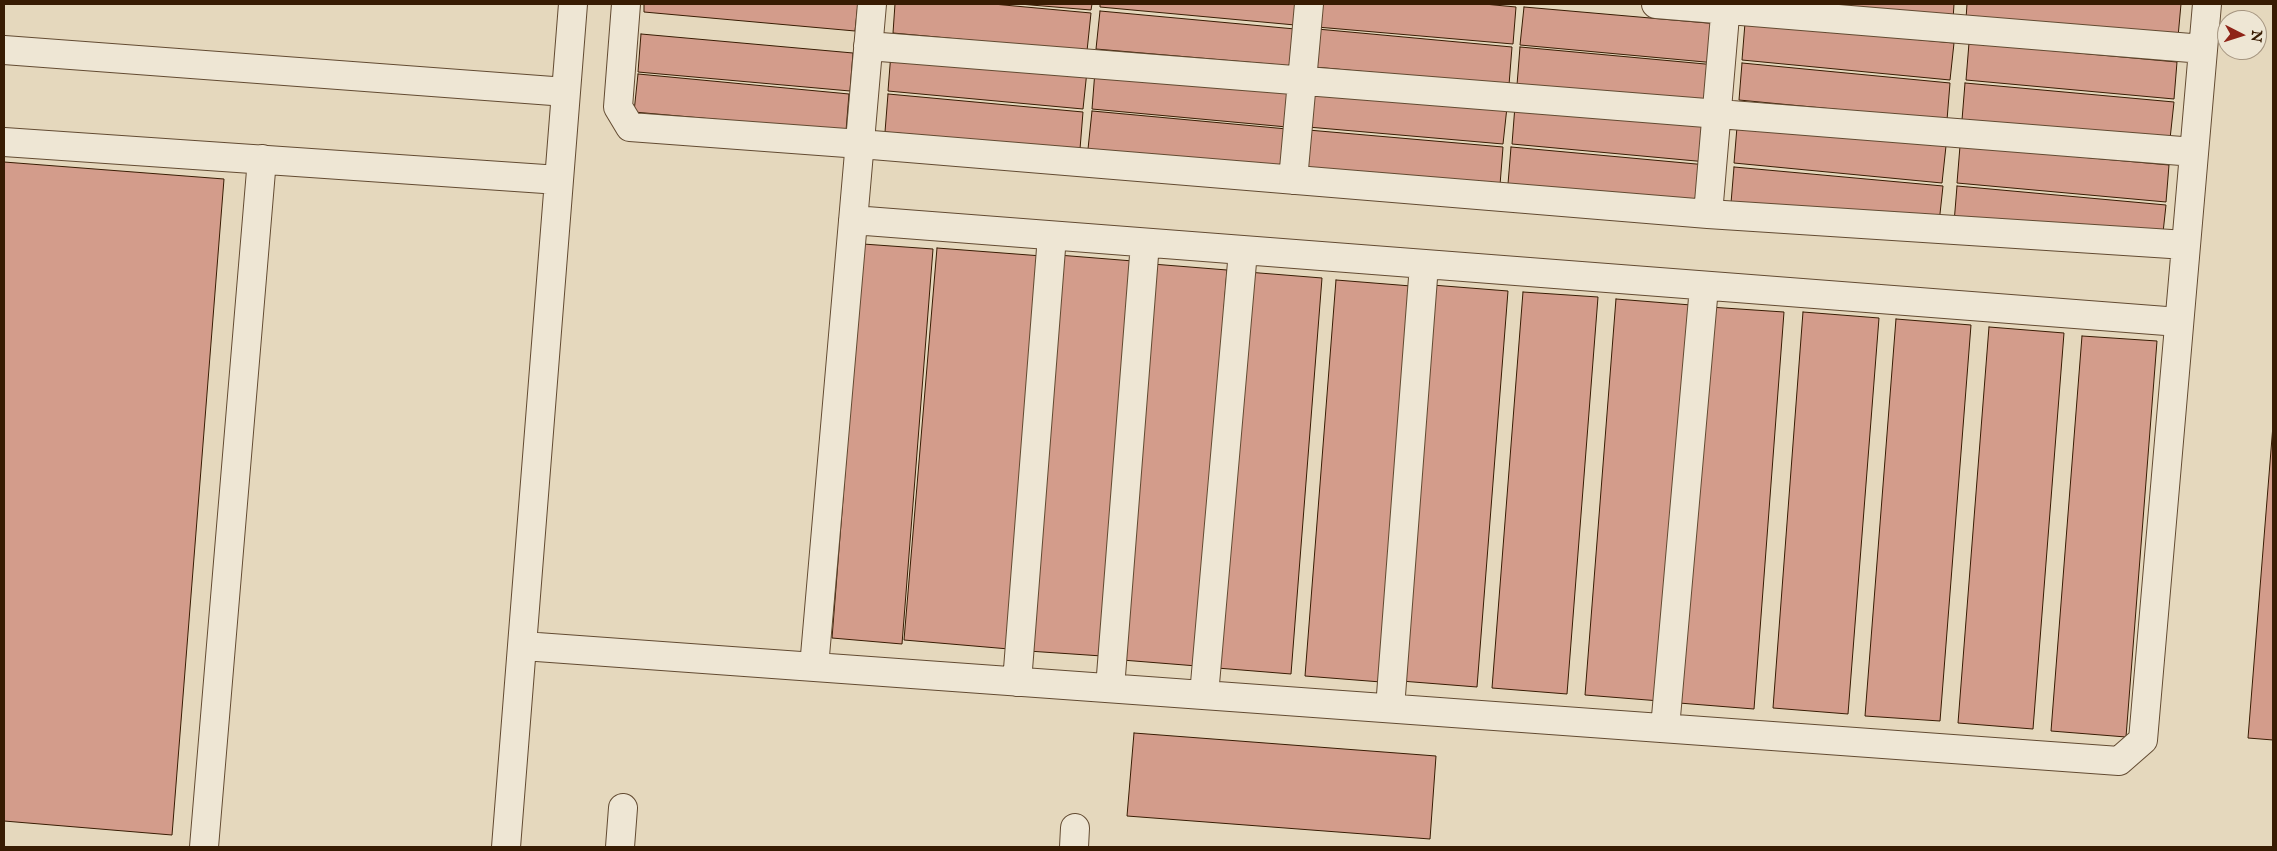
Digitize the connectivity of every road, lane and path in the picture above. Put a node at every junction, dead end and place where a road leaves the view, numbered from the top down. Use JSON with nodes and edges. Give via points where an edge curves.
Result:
{"nodes":[{"id":1,"x":573,"y":4,"type":"edge"},
{"id":2,"x":626,"y":4,"type":"edge"},
{"id":3,"x":872,"y":4,"type":"edge"},
{"id":4,"x":1309,"y":4,"type":"edge"},
{"id":5,"x":1656,"y":4,"type":"edge"},
{"id":6,"x":2207,"y":4,"type":"edge"},
{"id":7,"x":1726,"y":6,"type":"edge"},
{"id":8,"x":868,"y":46,"type":"junction"},
{"id":9,"x":2203,"y":49,"type":"junction"},
{"id":10,"x":4,"y":50,"type":"edge"},
{"id":11,"x":1302,"y":81,"type":"junction"},
{"id":12,"x":566,"y":92,"type":"junction"},
{"id":13,"x":1717,"y":115,"type":"junction"},
{"id":14,"x":4,"y":142,"type":"edge"},
{"id":15,"x":860,"y":144,"type":"junction"},
{"id":16,"x":2194,"y":152,"type":"junction"},
{"id":17,"x":262,"y":159,"type":"junction"},
{"id":18,"x":559,"y":180,"type":"junction"},
{"id":19,"x":1293,"y":180,"type":"junction"},
{"id":20,"x":1708,"y":214,"type":"junction"},
{"id":21,"x":853,"y":220,"type":"junction"},
{"id":22,"x":1052,"y":236,"type":"junction"},
{"id":23,"x":1145,"y":243,"type":"junction"},
{"id":24,"x":2186,"y":245,"type":"junction"},
{"id":25,"x":1243,"y":251,"type":"junction"},
{"id":26,"x":1424,"y":265,"type":"junction"},
{"id":27,"x":1704,"y":287,"type":"junction"},
{"id":28,"x":2179,"y":322,"type":"junction"},
{"id":29,"x":523,"y":646,"type":"junction"},
{"id":30,"x":814,"y":667,"type":"junction"},
{"id":31,"x":1017,"y":682,"type":"junction"},
{"id":32,"x":1110,"y":688,"type":"junction"},
{"id":33,"x":1204,"y":695,"type":"junction"},
{"id":34,"x":1390,"y":708,"type":"junction"},
{"id":35,"x":1665,"y":728,"type":"junction"},
{"id":36,"x":623,"y":808,"type":"dead end"},
{"id":37,"x":204,"y":847,"type":"edge"},
{"id":38,"x":506,"y":847,"type":"edge"},
{"id":39,"x":620,"y":847,"type":"edge"}],
"edges":[{"from":1,"to":12,"type":"lane"},
{"from":2,"to":15,"type":"lane","via":[[618,106],[630,128]]},
{"from":3,"to":8,"type":"lane"},
{"from":4,"to":11,"type":"lane"},
{"from":5,"to":7,"type":"lane"},
{"from":6,"to":9,"type":"lane"},
{"from":7,"to":9,"type":"lane"},
{"from":7,"to":13,"type":"lane"},
{"from":8,"to":11,"type":"lane"},
{"from":8,"to":15,"type":"lane"},
{"from":9,"to":16,"type":"lane"},
{"from":10,"to":12,"type":"lane"},
{"from":11,"to":13,"type":"lane"},
{"from":11,"to":19,"type":"lane"},
{"from":12,"to":18,"type":"lane"},
{"from":13,"to":16,"type":"lane"},
{"from":13,"to":20,"type":"lane"},
{"from":14,"to":17,"type":"lane"},
{"from":15,"to":19,"type":"lane"},
{"from":15,"to":21,"type":"lane"},
{"from":16,"to":24,"type":"lane"},
{"from":17,"to":18,"type":"lane"},
{"from":17,"to":37,"type":"lane"},
{"from":18,"to":29,"type":"lane"},
{"from":19,"to":20,"type":"lane"},
{"from":20,"to":24,"type":"lane"},
{"from":21,"to":22,"type":"lane"},
{"from":21,"to":30,"type":"lane"},
{"from":22,"to":23,"type":"lane"},
{"from":22,"to":31,"type":"lane"},
{"from":23,"to":25,"type":"lane"},
{"from":23,"to":32,"type":"lane"},
{"from":24,"to":28,"type":"lane"},
{"from":25,"to":26,"type":"lane"},
{"from":25,"to":33,"type":"lane"},
{"from":26,"to":27,"type":"lane"},
{"from":26,"to":34,"type":"lane"},
{"from":27,"to":28,"type":"lane"},
{"from":27,"to":35,"type":"lane"},
{"from":28,"to":35,"type":"lane","via":[[2143,740],[2119,761]]},
{"from":29,"to":30,"type":"lane"},
{"from":29,"to":38,"type":"lane"},
{"from":30,"to":31,"type":"lane"},
{"from":31,"to":32,"type":"lane"},
{"from":32,"to":33,"type":"lane"},
{"from":33,"to":34,"type":"lane"},
{"from":34,"to":35,"type":"lane"},
{"from":36,"to":39,"type":"lane"}]}
